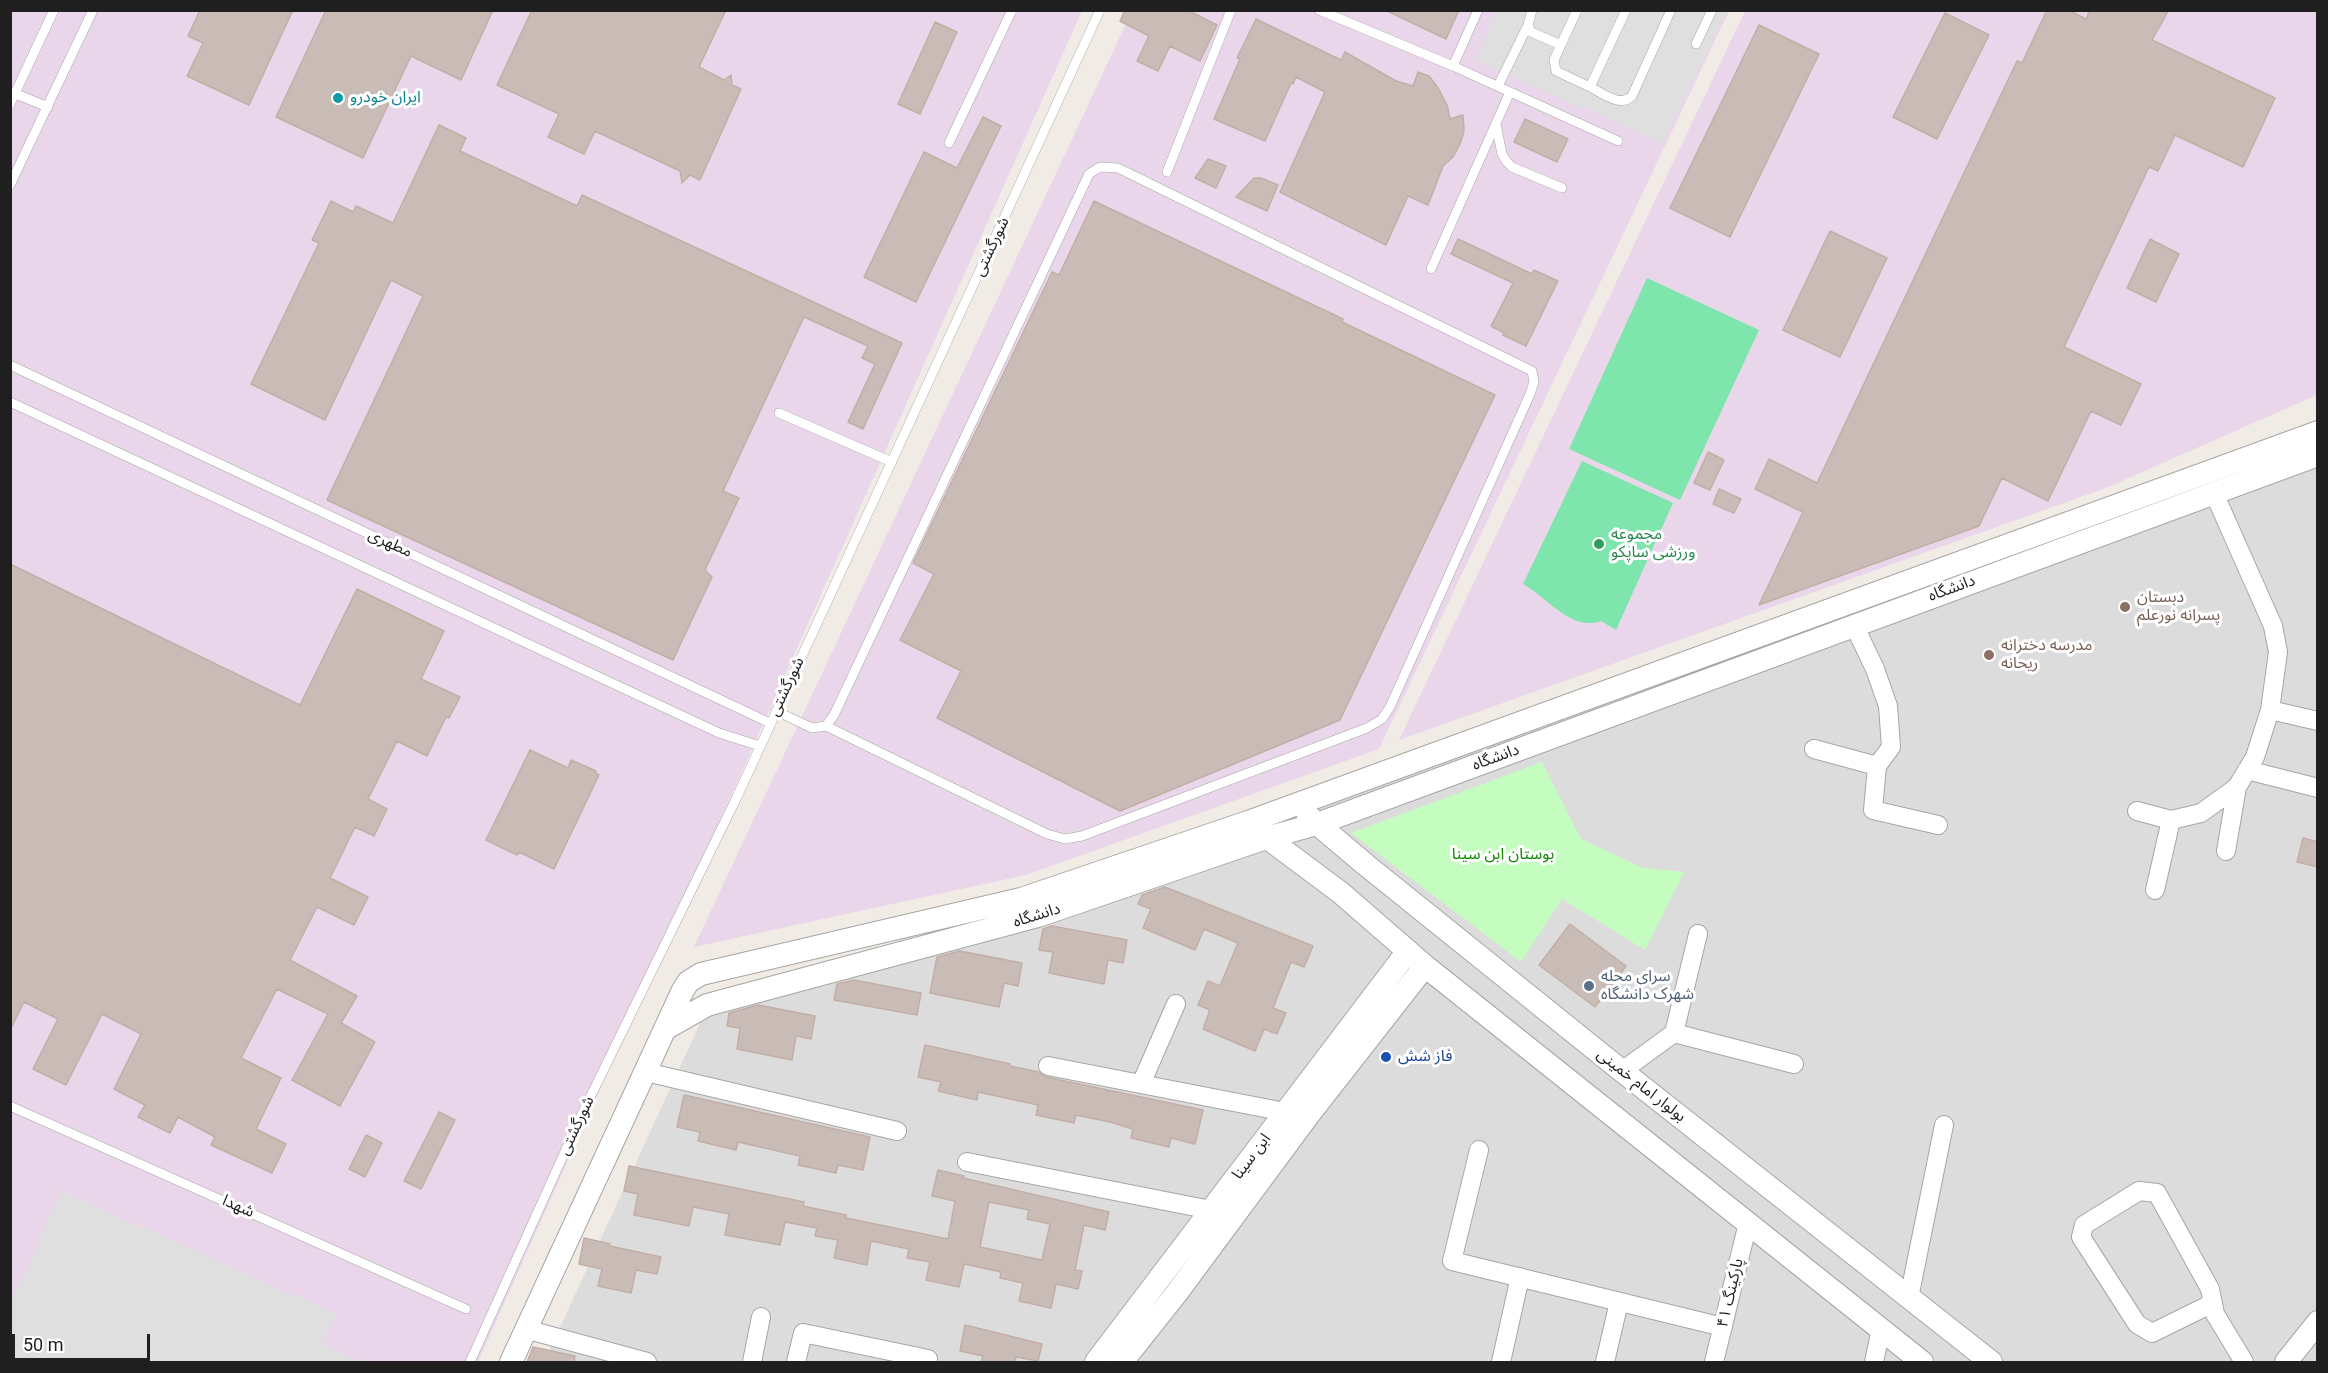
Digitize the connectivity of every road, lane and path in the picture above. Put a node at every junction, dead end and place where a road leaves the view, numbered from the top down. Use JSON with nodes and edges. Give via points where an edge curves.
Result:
{"nodes":[{"id":1,"x":54,"y":10,"type":"edge"},
{"id":2,"x":93,"y":10,"type":"edge"},
{"id":3,"x":1012,"y":10,"type":"edge"},
{"id":4,"x":1100,"y":10,"type":"edge"},
{"id":5,"x":1231,"y":10,"type":"edge"},
{"id":6,"x":1319,"y":10,"type":"edge"},
{"id":7,"x":1478,"y":10,"type":"edge"},
{"id":8,"x":1532,"y":10,"type":"edge"},
{"id":9,"x":1577,"y":10,"type":"edge"},
{"id":10,"x":1626,"y":10,"type":"edge"},
{"id":11,"x":1671,"y":10,"type":"edge"},
{"id":12,"x":1712,"y":10,"type":"edge"},
{"id":13,"x":1528,"y":25,"type":"junction"},
{"id":14,"x":1696,"y":44,"type":"dead end"},
{"id":15,"x":1561,"y":45,"type":"junction"},
{"id":16,"x":1453,"y":66,"type":"junction"},
{"id":17,"x":1498,"y":86,"type":"junction"},
{"id":18,"x":1590,"y":87,"type":"junction"},
{"id":19,"x":1510,"y":92,"type":"junction"},
{"id":20,"x":16,"y":94,"type":"junction"},
{"id":21,"x":10,"y":104,"type":"edge"},
{"id":22,"x":48,"y":107,"type":"junction"},
{"id":23,"x":1496,"y":124,"type":"junction"},
{"id":24,"x":1618,"y":141,"type":"dead end"},
{"id":25,"x":949,"y":142,"type":"dead end"},
{"id":26,"x":1167,"y":172,"type":"dead end"},
{"id":27,"x":10,"y":185,"type":"edge"},
{"id":28,"x":1562,"y":188,"type":"dead end"},
{"id":29,"x":1431,"y":269,"type":"dead end"},
{"id":30,"x":10,"y":365,"type":"edge"},
{"id":31,"x":10,"y":402,"type":"edge"},
{"id":32,"x":779,"y":413,"type":"dead end"},
{"id":33,"x":2318,"y":432,"type":"edge"},
{"id":34,"x":2318,"y":454,"type":"edge"},
{"id":35,"x":892,"y":462,"type":"junction"},
{"id":36,"x":2214,"y":493,"type":"junction"},
{"id":37,"x":1854,"y":626,"type":"junction"},
{"id":38,"x":2270,"y":710,"type":"junction"},
{"id":39,"x":776,"y":711,"type":"junction"},
{"id":40,"x":2318,"y":721,"type":"edge"},
{"id":41,"x":770,"y":723,"type":"junction"},
{"id":42,"x":826,"y":726,"type":"junction"},
{"id":43,"x":760,"y":746,"type":"junction"},
{"id":44,"x":1814,"y":749,"type":"dead end"},
{"id":45,"x":1877,"y":766,"type":"junction"},
{"id":46,"x":2247,"y":770,"type":"junction"},
{"id":47,"x":2237,"y":788,"type":"junction"},
{"id":48,"x":2318,"y":788,"type":"edge"},
{"id":49,"x":1297,"y":804,"type":"junction"},
{"id":50,"x":2137,"y":811,"type":"dead end"},
{"id":51,"x":2171,"y":820,"type":"junction"},
{"id":52,"x":1248,"y":822,"type":"junction"},
{"id":53,"x":1317,"y":824,"type":"junction"},
{"id":54,"x":1938,"y":825,"type":"dead end"},
{"id":55,"x":1266,"y":838,"type":"junction"},
{"id":56,"x":2226,"y":851,"type":"dead end"},
{"id":57,"x":2155,"y":890,"type":"dead end"},
{"id":58,"x":1698,"y":934,"type":"dead end"},
{"id":59,"x":1408,"y":951,"type":"junction"},
{"id":60,"x":1425,"y":966,"type":"junction"},
{"id":61,"x":1176,"y":1004,"type":"dead end"},
{"id":62,"x":665,"y":1029,"type":"junction"},
{"id":63,"x":1674,"y":1033,"type":"junction"},
{"id":64,"x":1794,"y":1064,"type":"dead end"},
{"id":65,"x":1048,"y":1066,"type":"dead end"},
{"id":66,"x":1622,"y":1071,"type":"junction"},
{"id":67,"x":646,"y":1072,"type":"junction"},
{"id":68,"x":1141,"y":1084,"type":"junction"},
{"id":69,"x":10,"y":1106,"type":"edge"},
{"id":70,"x":1285,"y":1112,"type":"junction"},
{"id":71,"x":1944,"y":1125,"type":"dead end"},
{"id":72,"x":897,"y":1131,"type":"dead end"},
{"id":73,"x":1479,"y":1150,"type":"dead end"},
{"id":74,"x":968,"y":1162,"type":"dead end"},
{"id":75,"x":1211,"y":1210,"type":"junction"},
{"id":76,"x":1748,"y":1223,"type":"junction"},
{"id":77,"x":1520,"y":1278,"type":"junction"},
{"id":78,"x":1910,"y":1298,"type":"junction"},
{"id":79,"x":1619,"y":1302,"type":"junction"},
{"id":80,"x":2213,"y":1302,"type":"junction"},
{"id":81,"x":466,"y":1309,"type":"dead end"},
{"id":82,"x":761,"y":1317,"type":"dead end"},
{"id":83,"x":2318,"y":1322,"type":"edge"},
{"id":84,"x":1723,"y":1327,"type":"junction"},
{"id":85,"x":525,"y":1329,"type":"junction"},
{"id":86,"x":1881,"y":1329,"type":"junction"},
{"id":87,"x":928,"y":1359,"type":"dead end"},
{"id":88,"x":470,"y":1362,"type":"edge"},
{"id":89,"x":511,"y":1362,"type":"edge"},
{"id":90,"x":647,"y":1362,"type":"edge"},
{"id":91,"x":752,"y":1362,"type":"edge"},
{"id":92,"x":796,"y":1362,"type":"edge"},
{"id":93,"x":1096,"y":1362,"type":"edge"},
{"id":94,"x":1122,"y":1362,"type":"edge"},
{"id":95,"x":1501,"y":1362,"type":"edge"},
{"id":96,"x":1605,"y":1362,"type":"edge"},
{"id":97,"x":1714,"y":1362,"type":"edge"},
{"id":98,"x":1874,"y":1362,"type":"edge"},
{"id":99,"x":1922,"y":1362,"type":"edge"},
{"id":100,"x":1991,"y":1362,"type":"edge"},
{"id":101,"x":2244,"y":1362,"type":"edge"},
{"id":102,"x":2286,"y":1362,"type":"edge"}],
"edges":[{"from":1,"to":20,"type":"lane"},
{"from":2,"to":22,"type":"lane"},
{"from":3,"to":25,"type":"lane"},
{"from":4,"to":35,"type":"lane","name":"شورگشتی"},
{"from":5,"to":26,"type":"lane"},
{"from":6,"to":16,"type":"lane"},
{"from":7,"to":16,"type":"lane"},
{"from":8,"to":13,"type":"lane"},
{"from":9,"to":15,"type":"lane"},
{"from":10,"to":18,"type":"lane"},
{"from":11,"to":18,"type":"lane","via":[[1627,101],[1621,102]]},
{"from":12,"to":14,"type":"lane"},
{"from":13,"to":15,"type":"lane","via":[[1531,32]]},
{"from":13,"to":17,"type":"lane"},
{"from":15,"to":18,"type":"lane","via":[[1554,60],[1556,70]]},
{"from":16,"to":17,"type":"lane"},
{"from":17,"to":19,"type":"lane"},
{"from":19,"to":23,"type":"lane"},
{"from":19,"to":24,"type":"lane"},
{"from":20,"to":21,"type":"lane"},
{"from":20,"to":22,"type":"lane"},
{"from":22,"to":27,"type":"lane"},
{"from":23,"to":28,"type":"lane","via":[[1506,161],[1512,167]]},
{"from":23,"to":29,"type":"lane"},
{"from":30,"to":41,"type":"lane","name":"مطهری"},
{"from":31,"to":43,"type":"lane","name":"مطهری","via":[[719,733]]},
{"from":32,"to":35,"type":"lane"},
{"from":33,"to":49,"type":"street","name":"دانشگاه"},
{"from":34,"to":36,"type":"street","name":"دانشگاه"},
{"from":35,"to":39,"type":"lane","name":"شورگشتی"},
{"from":36,"to":37,"type":"street","name":"دانشگاه"},
{"from":36,"to":38,"type":"street","via":[[2273,626],[2278,652]]},
{"from":37,"to":45,"type":"street","via":[[1888,706],[1891,747]]},
{"from":37,"to":53,"type":"street","name":"دانشگاه"},
{"from":38,"to":40,"type":"street"},
{"from":38,"to":46,"type":"street"},
{"from":39,"to":41,"type":"lane","name":"شورگشتی"},
{"from":39,"to":42,"type":"lane","via":[[812,728]]},
{"from":41,"to":43,"type":"lane","name":"شورگشتی"},
{"from":42,"to":42,"type":"lane","via":[[1089,174],[1100,167],[1118,168],[1532,372],[1530,394],[1390,707],[1382,719],[1367,728],[1082,836],[1065,839],[1047,834]]},
{"from":43,"to":88,"type":"lane","name":"شورگشتی","via":[[581,1116]]},
{"from":44,"to":45,"type":"street"},
{"from":45,"to":54,"type":"street","via":[[1873,810]]},
{"from":46,"to":47,"type":"street"},
{"from":46,"to":48,"type":"street"},
{"from":47,"to":51,"type":"street","via":[[2201,813]]},
{"from":47,"to":56,"type":"street"},
{"from":49,"to":52,"type":"street","name":"دانشگاه"},
{"from":49,"to":53,"type":"street","name":"بولوار امام خمینی"},
{"from":50,"to":51,"type":"street"},
{"from":51,"to":57,"type":"street"},
{"from":52,"to":55,"type":"street"},
{"from":52,"to":62,"type":"street","name":"دانشگاه","via":[[1021,899],[700,974],[688,982]]},
{"from":53,"to":55,"type":"street","name":"دانشگاه"},
{"from":53,"to":66,"type":"street","name":"بولوار امام خمینی"},
{"from":55,"to":59,"type":"street","via":[[1341,892]]},
{"from":55,"to":62,"type":"street","name":"دانشگاه","via":[[1038,916],[707,1005]]},
{"from":58,"to":63,"type":"street"},
{"from":59,"to":60,"type":"street"},
{"from":59,"to":70,"type":"street","name":"ابن سینا"},
{"from":60,"to":76,"type":"street"},
{"from":60,"to":94,"type":"street","name":"ابن سینا"},
{"from":61,"to":68,"type":"street"},
{"from":62,"to":67,"type":"street"},
{"from":63,"to":64,"type":"street"},
{"from":63,"to":66,"type":"street"},
{"from":65,"to":68,"type":"street"},
{"from":66,"to":78,"type":"street","name":"بولوار امام خمینی"},
{"from":67,"to":72,"type":"street"},
{"from":67,"to":85,"type":"street"},
{"from":68,"to":70,"type":"street"},
{"from":69,"to":81,"type":"lane","name":"شهدا"},
{"from":70,"to":75,"type":"street","name":"ابن سینا"},
{"from":71,"to":78,"type":"street"},
{"from":73,"to":77,"type":"street","via":[[1452,1261]]},
{"from":74,"to":75,"type":"street"},
{"from":75,"to":93,"type":"street","name":"ابن سینا"},
{"from":76,"to":84,"type":"street","name":"پارکینگ ۴۱"},
{"from":76,"to":86,"type":"street"},
{"from":77,"to":79,"type":"street"},
{"from":77,"to":95,"type":"street"},
{"from":78,"to":100,"type":"street","name":"بولوار امام خمینی"},
{"from":79,"to":84,"type":"street"},
{"from":79,"to":96,"type":"street"},
{"from":80,"to":80,"type":"street","via":[[2210,1289],[2157,1193],[2139,1191],[2084,1226],[2081,1237],[2137,1324],[2152,1333]]},
{"from":80,"to":101,"type":"street","via":[[2215,1314]]},
{"from":82,"to":91,"type":"street"},
{"from":83,"to":102,"type":"street"},
{"from":84,"to":97,"type":"street","name":"پارکینگ ۴۱"},
{"from":85,"to":89,"type":"street"},
{"from":85,"to":90,"type":"street"},
{"from":86,"to":98,"type":"street"},
{"from":86,"to":99,"type":"street"},
{"from":87,"to":92,"type":"street","via":[[803,1333]]}]}
